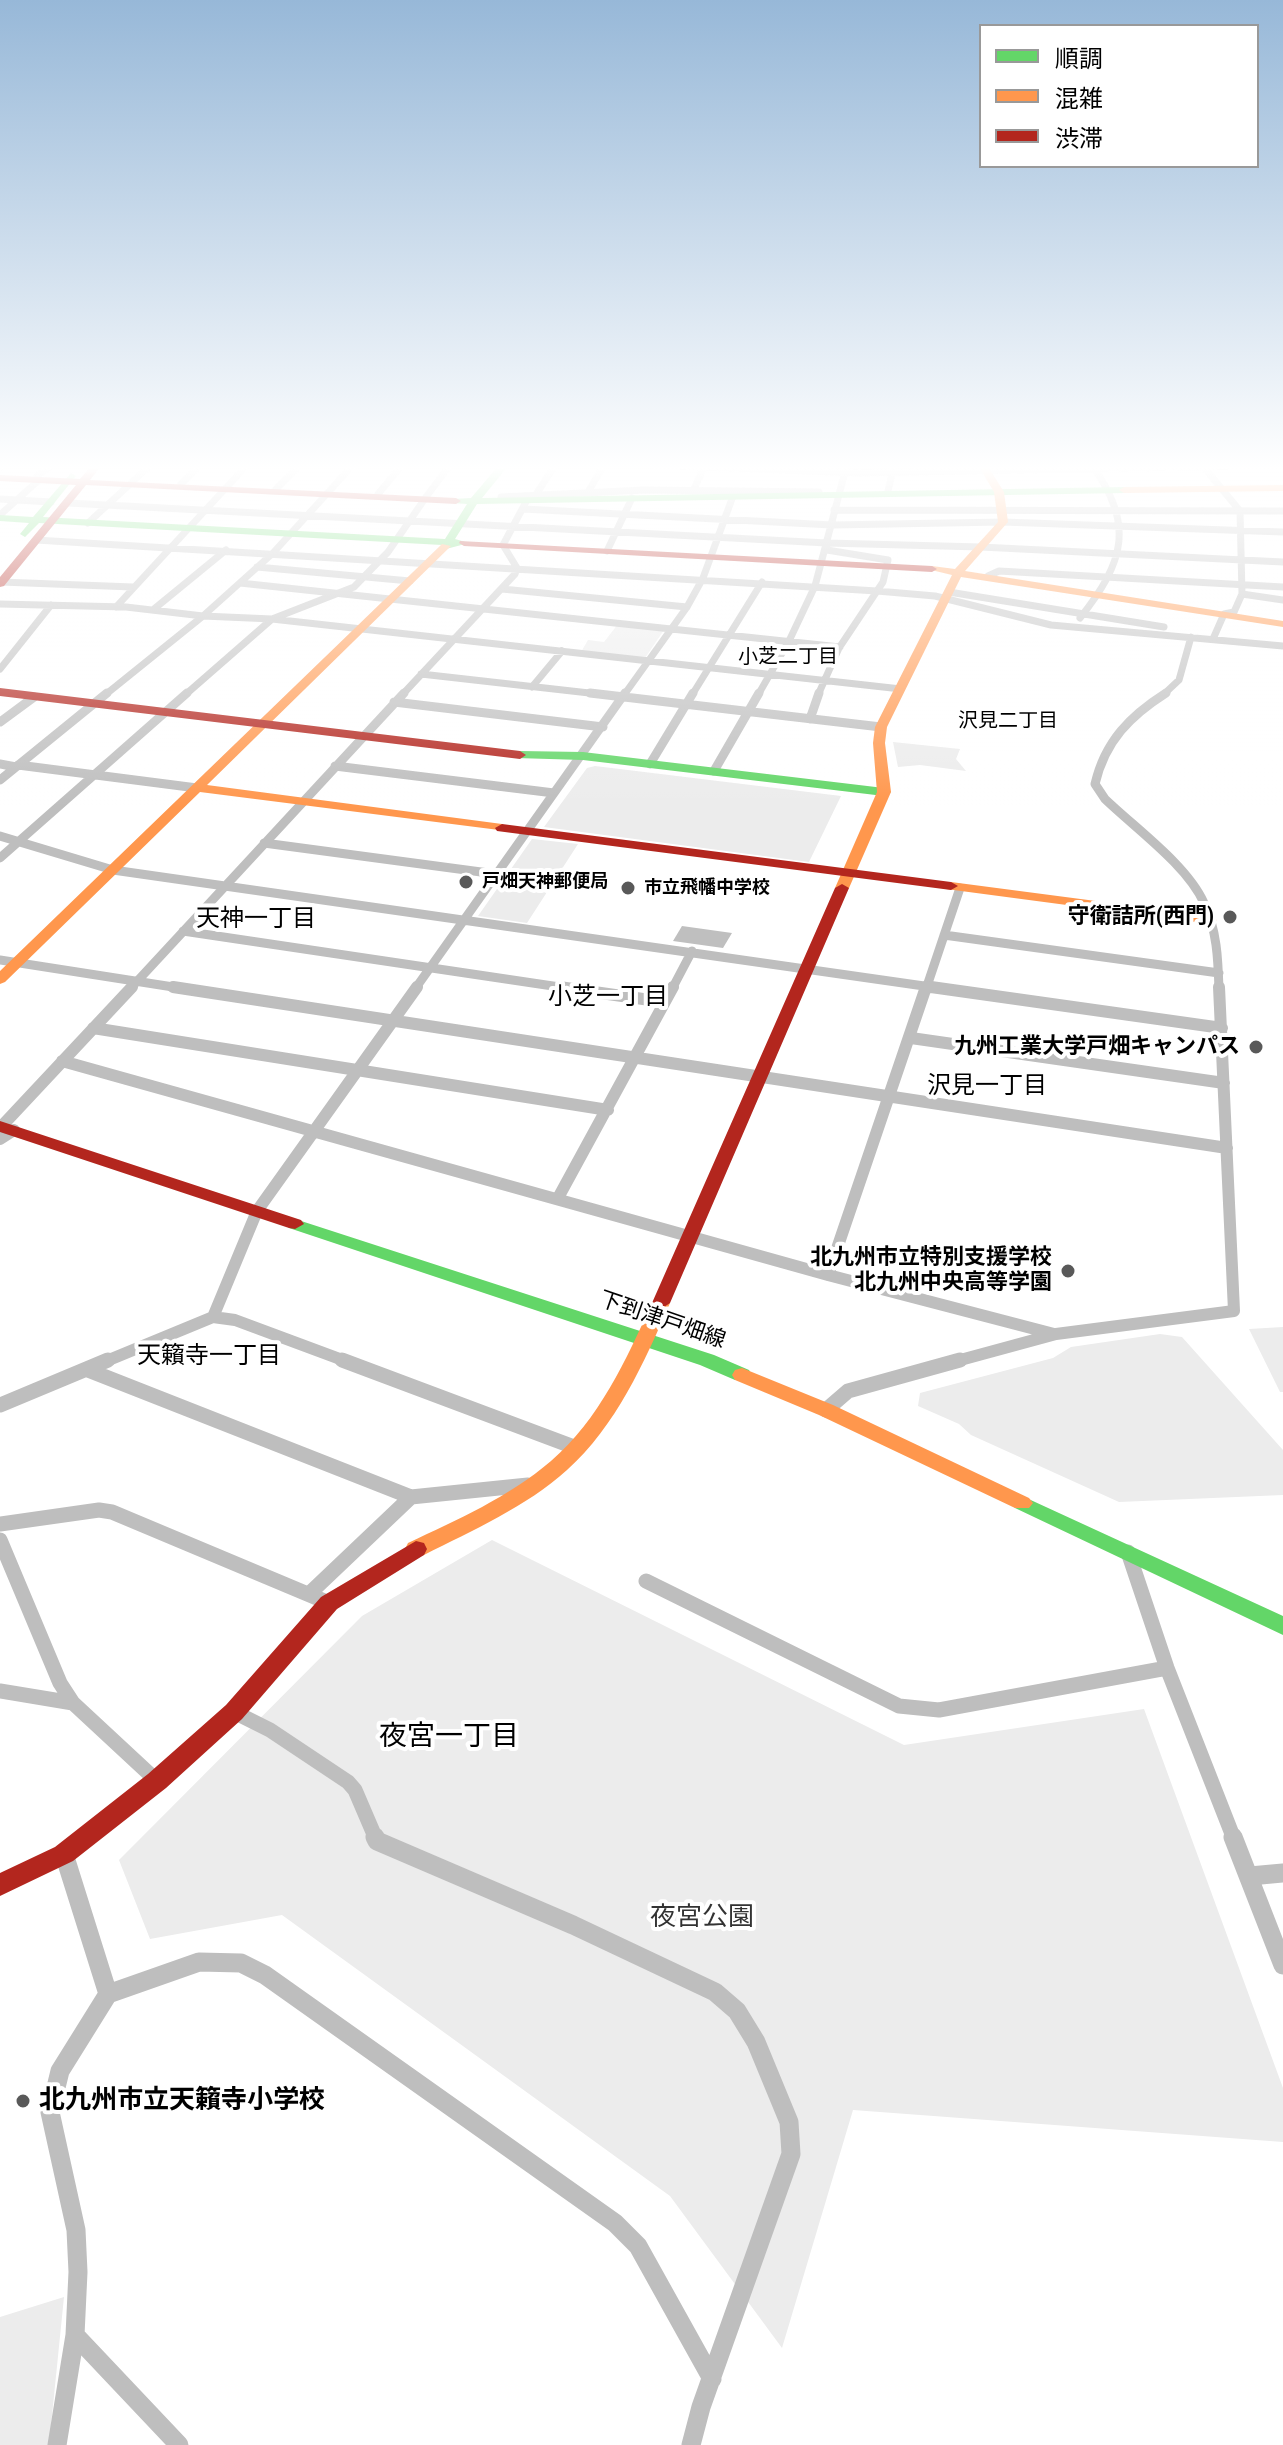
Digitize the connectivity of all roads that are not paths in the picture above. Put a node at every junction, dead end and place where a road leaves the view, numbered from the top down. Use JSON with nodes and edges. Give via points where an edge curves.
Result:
{"nodes":[{"id":1,"x":28,"y":579,"type":"edge"},
{"id":2,"x":140,"y":579,"type":"edge"},
{"id":3,"x":190,"y":579,"type":"edge"},
{"id":4,"x":244,"y":579,"type":"edge"},
{"id":5,"x":362,"y":579,"type":"edge"},
{"id":6,"x":380,"y":579,"type":"edge"},
{"id":7,"x":509,"y":579,"type":"edge"},
{"id":8,"x":702,"y":579,"type":"edge"},
{"id":9,"x":719,"y":579,"type":"edge"},
{"id":10,"x":817,"y":579,"type":"edge"},
{"id":11,"x":882,"y":579,"type":"edge"},
{"id":12,"x":955,"y":579,"type":"edge"},
{"id":13,"x":1006,"y":579,"type":"edge"},
{"id":14,"x":1109,"y":579,"type":"edge"},
{"id":15,"x":1122,"y":579,"type":"edge"},
{"id":16,"x":1242,"y":579,"type":"edge"},
{"id":17,"x":410,"y":581,"type":"joint"},
{"id":18,"x":762,"y":582,"type":"junction"},
{"id":19,"x":240,"y":583,"type":"junction"},
{"id":20,"x":815,"y":586,"type":"junction"},
{"id":21,"x":133,"y":587,"type":"junction"},
{"id":22,"x":1283,"y":587,"type":"edge"},
{"id":23,"x":502,"y":589,"type":"junction"},
{"id":24,"x":1243,"y":590,"type":"junction"},
{"id":25,"x":877,"y":591,"type":"junction"},
{"id":26,"x":343,"y":593,"type":"junction"},
{"id":27,"x":946,"y":595,"type":"junction"},
{"id":28,"x":1099,"y":595,"type":"junction"},
{"id":29,"x":392,"y":599,"type":"junction"},
{"id":30,"x":1283,"y":600,"type":"edge"},
{"id":31,"x":0,"y":604,"type":"edge"},
{"id":32,"x":51,"y":605,"type":"junction"},
{"id":33,"x":116,"y":607,"type":"junction"},
{"id":34,"x":687,"y":607,"type":"junction"},
{"id":35,"x":154,"y":609,"type":"junction"},
{"id":36,"x":483,"y":609,"type":"junction"},
{"id":37,"x":1084,"y":614,"type":"junction"},
{"id":38,"x":1224,"y":614,"type":"junction"},
{"id":39,"x":203,"y":616,"type":"junction"},
{"id":40,"x":272,"y":619,"type":"junction"},
{"id":41,"x":1283,"y":624,"type":"edge"},
{"id":42,"x":1073,"y":627,"type":"junction"},
{"id":43,"x":673,"y":628,"type":"junction"},
{"id":44,"x":361,"y":629,"type":"junction"},
{"id":45,"x":731,"y":635,"type":"junction"},
{"id":46,"x":1214,"y":636,"type":"junction"},
{"id":47,"x":1191,"y":637,"type":"junction"},
{"id":48,"x":454,"y":639,"type":"junction"},
{"id":49,"x":789,"y":641,"type":"junction"},
{"id":50,"x":1283,"y":646,"type":"edge"},
{"id":51,"x":840,"y":647,"type":"junction"},
{"id":52,"x":562,"y":651,"type":"junction"},
{"id":53,"x":650,"y":661,"type":"junction"},
{"id":54,"x":711,"y":667,"type":"junction"},
{"id":55,"x":0,"y":669,"type":"edge"},
{"id":56,"x":421,"y":674,"type":"junction"},
{"id":57,"x":770,"y":674,"type":"junction"},
{"id":58,"x":823,"y":680,"type":"junction"},
{"id":59,"x":532,"y":687,"type":"junction"},
{"id":60,"x":901,"y":689,"type":"junction"},
{"id":61,"x":0,"y":692,"type":"edge"},
{"id":62,"x":34,"y":697,"type":"junction"},
{"id":63,"x":624,"y":697,"type":"junction"},
{"id":64,"x":394,"y":702,"type":"junction"},
{"id":65,"x":687,"y":704,"type":"junction"},
{"id":66,"x":92,"y":705,"type":"junction"},
{"id":67,"x":748,"y":712,"type":"junction"},
{"id":68,"x":164,"y":714,"type":"junction"},
{"id":69,"x":810,"y":719,"type":"junction"},
{"id":70,"x":0,"y":722,"type":"edge"},
{"id":71,"x":262,"y":726,"type":"junction"},
{"id":72,"x":603,"y":727,"type":"junction"},
{"id":73,"x":881,"y":727,"type":"junction"},
{"id":74,"x":362,"y":738,"type":"junction"},
{"id":75,"x":583,"y":756,"type":"junction"},
{"id":76,"x":0,"y":764,"type":"edge"},
{"id":77,"x":650,"y":764,"type":"junction"},
{"id":78,"x":17,"y":766,"type":"junction"},
{"id":79,"x":335,"y":766,"type":"junction"},
{"id":80,"x":714,"y":771,"type":"junction"},
{"id":81,"x":95,"y":775,"type":"junction"},
{"id":82,"x":0,"y":780,"type":"edge"},
{"id":83,"x":197,"y":788,"type":"junction"},
{"id":84,"x":884,"y":792,"type":"junction"},
{"id":85,"x":554,"y":793,"type":"junction"},
{"id":86,"x":302,"y":802,"type":"junction"},
{"id":87,"x":527,"y":832,"type":"junction"},
{"id":88,"x":0,"y":836,"type":"edge"},
{"id":89,"x":21,"y":840,"type":"junction"},
{"id":90,"x":264,"y":843,"type":"junction"},
{"id":91,"x":0,"y":858,"type":"edge"},
{"id":92,"x":113,"y":870,"type":"junction"},
{"id":93,"x":848,"y":873,"type":"junction"},
{"id":94,"x":496,"y":874,"type":"junction"},
{"id":95,"x":224,"y":886,"type":"junction"},
{"id":96,"x":960,"y":888,"type":"junction"},
{"id":97,"x":464,"y":919,"type":"junction"},
{"id":98,"x":1210,"y":920,"type":"junction"},
{"id":99,"x":183,"y":931,"type":"junction"},
{"id":100,"x":944,"y":935,"type":"junction"},
{"id":101,"x":692,"y":951,"type":"junction"},
{"id":102,"x":8,"y":961,"type":"edge"},
{"id":103,"x":808,"y":967,"type":"junction"},
{"id":104,"x":430,"y":968,"type":"junction"},
{"id":105,"x":1219,"y":973,"type":"junction"},
{"id":106,"x":0,"y":979,"type":"edge"},
{"id":107,"x":136,"y":981,"type":"junction"},
{"id":108,"x":928,"y":985,"type":"junction"},
{"id":109,"x":664,"y":1002,"type":"junction"},
{"id":110,"x":393,"y":1020,"type":"junction"},
{"id":111,"x":93,"y":1028,"type":"junction"},
{"id":112,"x":1222,"y":1028,"type":"junction"},
{"id":113,"x":911,"y":1038,"type":"junction"},
{"id":114,"x":633,"y":1058,"type":"junction"},
{"id":115,"x":62,"y":1061,"type":"junction"},
{"id":116,"x":358,"y":1071,"type":"junction"},
{"id":117,"x":761,"y":1077,"type":"junction"},
{"id":118,"x":1224,"y":1083,"type":"junction"},
{"id":119,"x":889,"y":1096,"type":"junction"},
{"id":120,"x":608,"y":1110,"type":"junction"},
{"id":121,"x":4,"y":1130,"type":"edge"},
{"id":122,"x":313,"y":1131,"type":"junction"},
{"id":123,"x":1227,"y":1148,"type":"junction"},
{"id":124,"x":558,"y":1198,"type":"junction"},
{"id":125,"x":257,"y":1211,"type":"junction"},
{"id":126,"x":692,"y":1235,"type":"junction"},
{"id":127,"x":828,"y":1275,"type":"junction"},
{"id":128,"x":213,"y":1317,"type":"junction"},
{"id":129,"x":1056,"y":1334,"type":"junction"},
{"id":130,"x":645,"y":1340,"type":"junction"},
{"id":131,"x":88,"y":1370,"type":"junction"},
{"id":132,"x":0,"y":1405,"type":"edge"},
{"id":133,"x":826,"y":1410,"type":"junction"},
{"id":134,"x":574,"y":1447,"type":"junction"},
{"id":135,"x":534,"y":1485,"type":"junction"},
{"id":136,"x":411,"y":1497,"type":"junction"},
{"id":137,"x":0,"y":1524,"type":"edge"},
{"id":138,"x":0,"y":1540,"type":"edge"},
{"id":139,"x":1128,"y":1552,"type":"junction"},
{"id":140,"x":646,"y":1581,"type":"dead end"},
{"id":141,"x":310,"y":1593,"type":"junction"},
{"id":142,"x":329,"y":1603,"type":"junction"},
{"id":143,"x":1283,"y":1626,"type":"edge"},
{"id":144,"x":1167,"y":1668,"type":"junction"},
{"id":145,"x":0,"y":1691,"type":"edge"},
{"id":146,"x":73,"y":1703,"type":"junction"},
{"id":147,"x":234,"y":1712,"type":"junction"},
{"id":148,"x":157,"y":1781,"type":"junction"},
{"id":149,"x":64,"y":1854,"type":"junction"},
{"id":150,"x":1283,"y":1873,"type":"edge"},
{"id":151,"x":1250,"y":1876,"type":"junction"},
{"id":152,"x":0,"y":1885,"type":"edge"},
{"id":153,"x":1283,"y":1965,"type":"edge"},
{"id":154,"x":108,"y":1994,"type":"junction"},
{"id":155,"x":75,"y":2335,"type":"junction"},
{"id":156,"x":712,"y":2379,"type":"junction"},
{"id":157,"x":57,"y":2445,"type":"edge"},
{"id":158,"x":179,"y":2445,"type":"edge"},
{"id":159,"x":691,"y":2445,"type":"edge"}],
"edges":[{"from":1,"to":21,"type":"street"},
{"from":2,"to":21,"type":"street"},
{"from":3,"to":35,"type":"street"},
{"from":4,"to":19,"type":"street"},
{"from":5,"to":26,"type":"street"},
{"from":6,"to":17,"type":"street"},
{"from":7,"to":23,"type":"street"},
{"from":8,"to":34,"type":"street"},
{"from":9,"to":18,"type":"street"},
{"from":10,"to":20,"type":"street"},
{"from":11,"to":25,"type":"street"},
{"from":12,"to":27,"type":"main road"},
{"from":13,"to":28,"type":"main road"},
{"from":14,"to":28,"type":"street"},
{"from":15,"to":24,"type":"street"},
{"from":16,"to":24,"type":"street"},
{"from":17,"to":29,"type":"main road"},
{"from":18,"to":20,"type":"street"},
{"from":18,"to":45,"type":"street"},
{"from":19,"to":26,"type":"street"},
{"from":19,"to":39,"type":"street"},
{"from":20,"to":25,"type":"street"},
{"from":20,"to":49,"type":"street"},
{"from":21,"to":33,"type":"street"},
{"from":22,"to":24,"type":"street"},
{"from":23,"to":34,"type":"street"},
{"from":23,"to":36,"type":"street"},
{"from":24,"to":30,"type":"street"},
{"from":24,"to":38,"type":"street","via":[[1234,612]]},
{"from":25,"to":27,"type":"street"},
{"from":25,"to":51,"type":"street"},
{"from":26,"to":29,"type":"street"},
{"from":26,"to":40,"type":"street"},
{"from":27,"to":37,"type":"street"},
{"from":27,"to":42,"type":"street","via":[[1016,618]]},
{"from":27,"to":60,"type":"main road"},
{"from":28,"to":37,"type":"street"},
{"from":28,"to":38,"type":"main road"},
{"from":29,"to":36,"type":"street"},
{"from":29,"to":44,"type":"main road"},
{"from":31,"to":32,"type":"street"},
{"from":32,"to":33,"type":"street"},
{"from":32,"to":55,"type":"street"},
{"from":33,"to":35,"type":"street"},
{"from":34,"to":43,"type":"street"},
{"from":35,"to":39,"type":"street"},
{"from":36,"to":43,"type":"street"},
{"from":36,"to":48,"type":"street"},
{"from":37,"to":42,"type":"street"},
{"from":37,"to":46,"type":"street"},
{"from":38,"to":41,"type":"main road"},
{"from":38,"to":46,"type":"street"},
{"from":39,"to":40,"type":"street"},
{"from":39,"to":66,"type":"street"},
{"from":40,"to":44,"type":"street"},
{"from":40,"to":68,"type":"street"},
{"from":42,"to":47,"type":"street"},
{"from":43,"to":45,"type":"street"},
{"from":43,"to":53,"type":"street"},
{"from":44,"to":48,"type":"street"},
{"from":44,"to":71,"type":"main road"},
{"from":45,"to":49,"type":"street"},
{"from":45,"to":54,"type":"street"},
{"from":46,"to":47,"type":"street"},
{"from":46,"to":50,"type":"street"},
{"from":47,"to":98,"type":"street","via":[[1182,676],[1174,687],[1119,730],[1108,748],[1098,789],[1192,882]]},
{"from":48,"to":52,"type":"street"},
{"from":48,"to":56,"type":"street"},
{"from":49,"to":51,"type":"street"},
{"from":49,"to":57,"type":"street"},
{"from":51,"to":58,"type":"street"},
{"from":52,"to":53,"type":"street"},
{"from":52,"to":59,"type":"street"},
{"from":53,"to":54,"type":"street"},
{"from":53,"to":63,"type":"street"},
{"from":54,"to":57,"type":"street"},
{"from":54,"to":65,"type":"street"},
{"from":56,"to":59,"type":"street"},
{"from":56,"to":64,"type":"street"},
{"from":57,"to":58,"type":"street"},
{"from":57,"to":67,"type":"street"},
{"from":58,"to":60,"type":"street"},
{"from":58,"to":69,"type":"street"},
{"from":59,"to":63,"type":"street"},
{"from":60,"to":73,"type":"main road"},
{"from":61,"to":62,"type":"main road"},
{"from":62,"to":66,"type":"main road"},
{"from":62,"to":70,"type":"street"},
{"from":63,"to":65,"type":"street"},
{"from":63,"to":72,"type":"street"},
{"from":64,"to":72,"type":"street"},
{"from":64,"to":74,"type":"street"},
{"from":65,"to":67,"type":"street"},
{"from":65,"to":77,"type":"street"},
{"from":66,"to":68,"type":"main road"},
{"from":66,"to":78,"type":"street"},
{"from":67,"to":69,"type":"street"},
{"from":67,"to":80,"type":"street"},
{"from":68,"to":71,"type":"main road"},
{"from":68,"to":81,"type":"street"},
{"from":69,"to":73,"type":"street"},
{"from":71,"to":74,"type":"main road"},
{"from":71,"to":83,"type":"main road"},
{"from":72,"to":75,"type":"street"},
{"from":73,"to":84,"type":"main road","via":[[877,747]]},
{"from":74,"to":75,"type":"main road","via":[[504,755]]},
{"from":74,"to":79,"type":"street"},
{"from":75,"to":77,"type":"main road"},
{"from":75,"to":85,"type":"street"},
{"from":76,"to":78,"type":"street"},
{"from":77,"to":80,"type":"main road"},
{"from":78,"to":81,"type":"street"},
{"from":78,"to":82,"type":"street"},
{"from":79,"to":85,"type":"street"},
{"from":79,"to":86,"type":"street"},
{"from":80,"to":84,"type":"main road"},
{"from":81,"to":83,"type":"street"},
{"from":81,"to":89,"type":"street"},
{"from":83,"to":86,"type":"main road"},
{"from":83,"to":92,"type":"main road"},
{"from":84,"to":93,"type":"main road"},
{"from":85,"to":87,"type":"street"},
{"from":86,"to":87,"type":"main road"},
{"from":86,"to":90,"type":"street"},
{"from":87,"to":93,"type":"main road"},
{"from":87,"to":94,"type":"street"},
{"from":88,"to":89,"type":"street"},
{"from":89,"to":91,"type":"street"},
{"from":89,"to":92,"type":"street"},
{"from":90,"to":94,"type":"street"},
{"from":90,"to":95,"type":"street"},
{"from":92,"to":95,"type":"street"},
{"from":92,"to":102,"type":"main road"},
{"from":93,"to":96,"type":"main road"},
{"from":93,"to":103,"type":"main road"},
{"from":94,"to":97,"type":"street"},
{"from":95,"to":97,"type":"street"},
{"from":95,"to":99,"type":"street"},
{"from":96,"to":98,"type":"main road"},
{"from":96,"to":100,"type":"street"},
{"from":97,"to":101,"type":"street"},
{"from":97,"to":104,"type":"street"},
{"from":98,"to":105,"type":"street"},
{"from":99,"to":104,"type":"street"},
{"from":99,"to":107,"type":"street"},
{"from":100,"to":105,"type":"street"},
{"from":100,"to":108,"type":"street"},
{"from":101,"to":103,"type":"street"},
{"from":101,"to":109,"type":"street"},
{"from":102,"to":106,"type":"main road"},
{"from":102,"to":107,"type":"street"},
{"from":103,"to":108,"type":"street"},
{"from":103,"to":117,"type":"main road"},
{"from":104,"to":109,"type":"street"},
{"from":104,"to":110,"type":"street"},
{"from":105,"to":112,"type":"street"},
{"from":107,"to":110,"type":"street"},
{"from":107,"to":111,"type":"street"},
{"from":108,"to":112,"type":"street"},
{"from":108,"to":113,"type":"street"},
{"from":109,"to":114,"type":"street"},
{"from":110,"to":114,"type":"street"},
{"from":110,"to":116,"type":"street"},
{"from":111,"to":115,"type":"street"},
{"from":111,"to":116,"type":"street"},
{"from":112,"to":118,"type":"street"},
{"from":113,"to":118,"type":"street"},
{"from":113,"to":119,"type":"street"},
{"from":114,"to":117,"type":"street"},
{"from":114,"to":120,"type":"street"},
{"from":115,"to":121,"type":"street"},
{"from":115,"to":122,"type":"street"},
{"from":116,"to":120,"type":"street"},
{"from":116,"to":122,"type":"street"},
{"from":117,"to":119,"type":"street"},
{"from":117,"to":126,"type":"main road"},
{"from":118,"to":123,"type":"street"},
{"from":119,"to":123,"type":"street"},
{"from":119,"to":127,"type":"street"},
{"from":120,"to":124,"type":"street"},
{"from":121,"to":125,"type":"main road","name":"下到津戸畑線"},
{"from":122,"to":124,"type":"street"},
{"from":122,"to":125,"type":"street"},
{"from":123,"to":129,"type":"street","via":[[1234,1311]]},
{"from":124,"to":126,"type":"street"},
{"from":125,"to":128,"type":"street"},
{"from":125,"to":130,"type":"main road","name":"下到津戸畑線"},
{"from":126,"to":127,"type":"street"},
{"from":126,"to":130,"type":"main road"},
{"from":127,"to":129,"type":"street"},
{"from":128,"to":131,"type":"street"},
{"from":128,"to":134,"type":"street","via":[[235,1320]]},
{"from":129,"to":133,"type":"street","via":[[848,1391]]},
{"from":130,"to":133,"type":"main road","name":"下到津戸畑線","via":[[719,1364]]},
{"from":130,"to":134,"type":"main road","via":[[606,1411]]},
{"from":131,"to":132,"type":"street"},
{"from":131,"to":136,"type":"street"},
{"from":133,"to":139,"type":"main road","name":"下到津戸畑線"},
{"from":134,"to":135,"type":"main road"},
{"from":135,"to":136,"type":"street"},
{"from":135,"to":142,"type":"main road","via":[[397,1558]]},
{"from":136,"to":141,"type":"street"},
{"from":137,"to":141,"type":"street","via":[[112,1512]]},
{"from":138,"to":146,"type":"street"},
{"from":139,"to":143,"type":"main road","name":"下到津戸畑線"},
{"from":139,"to":144,"type":"street"},
{"from":140,"to":144,"type":"street","via":[[916,1710]]},
{"from":141,"to":142,"type":"street"},
{"from":142,"to":147,"type":"main road"},
{"from":144,"to":151,"type":"street"},
{"from":145,"to":146,"type":"street"},
{"from":146,"to":148,"type":"street"},
{"from":147,"to":148,"type":"main road"},
{"from":147,"to":156,"type":"street","via":[[348,1782],[377,1841],[715,1992],[737,2011],[756,2042],[789,2122],[791,2154]]},
{"from":148,"to":149,"type":"main road"},
{"from":149,"to":152,"type":"main road"},
{"from":149,"to":154,"type":"street"},
{"from":150,"to":151,"type":"street"},
{"from":151,"to":153,"type":"street"},
{"from":154,"to":155,"type":"street","via":[[60,2071],[50,2112],[76,2230]]},
{"from":154,"to":156,"type":"street","via":[[199,1962],[241,1963],[265,1975],[615,2223],[638,2246]]},
{"from":155,"to":157,"type":"street"},
{"from":155,"to":158,"type":"street"},
{"from":156,"to":159,"type":"street"}]}
